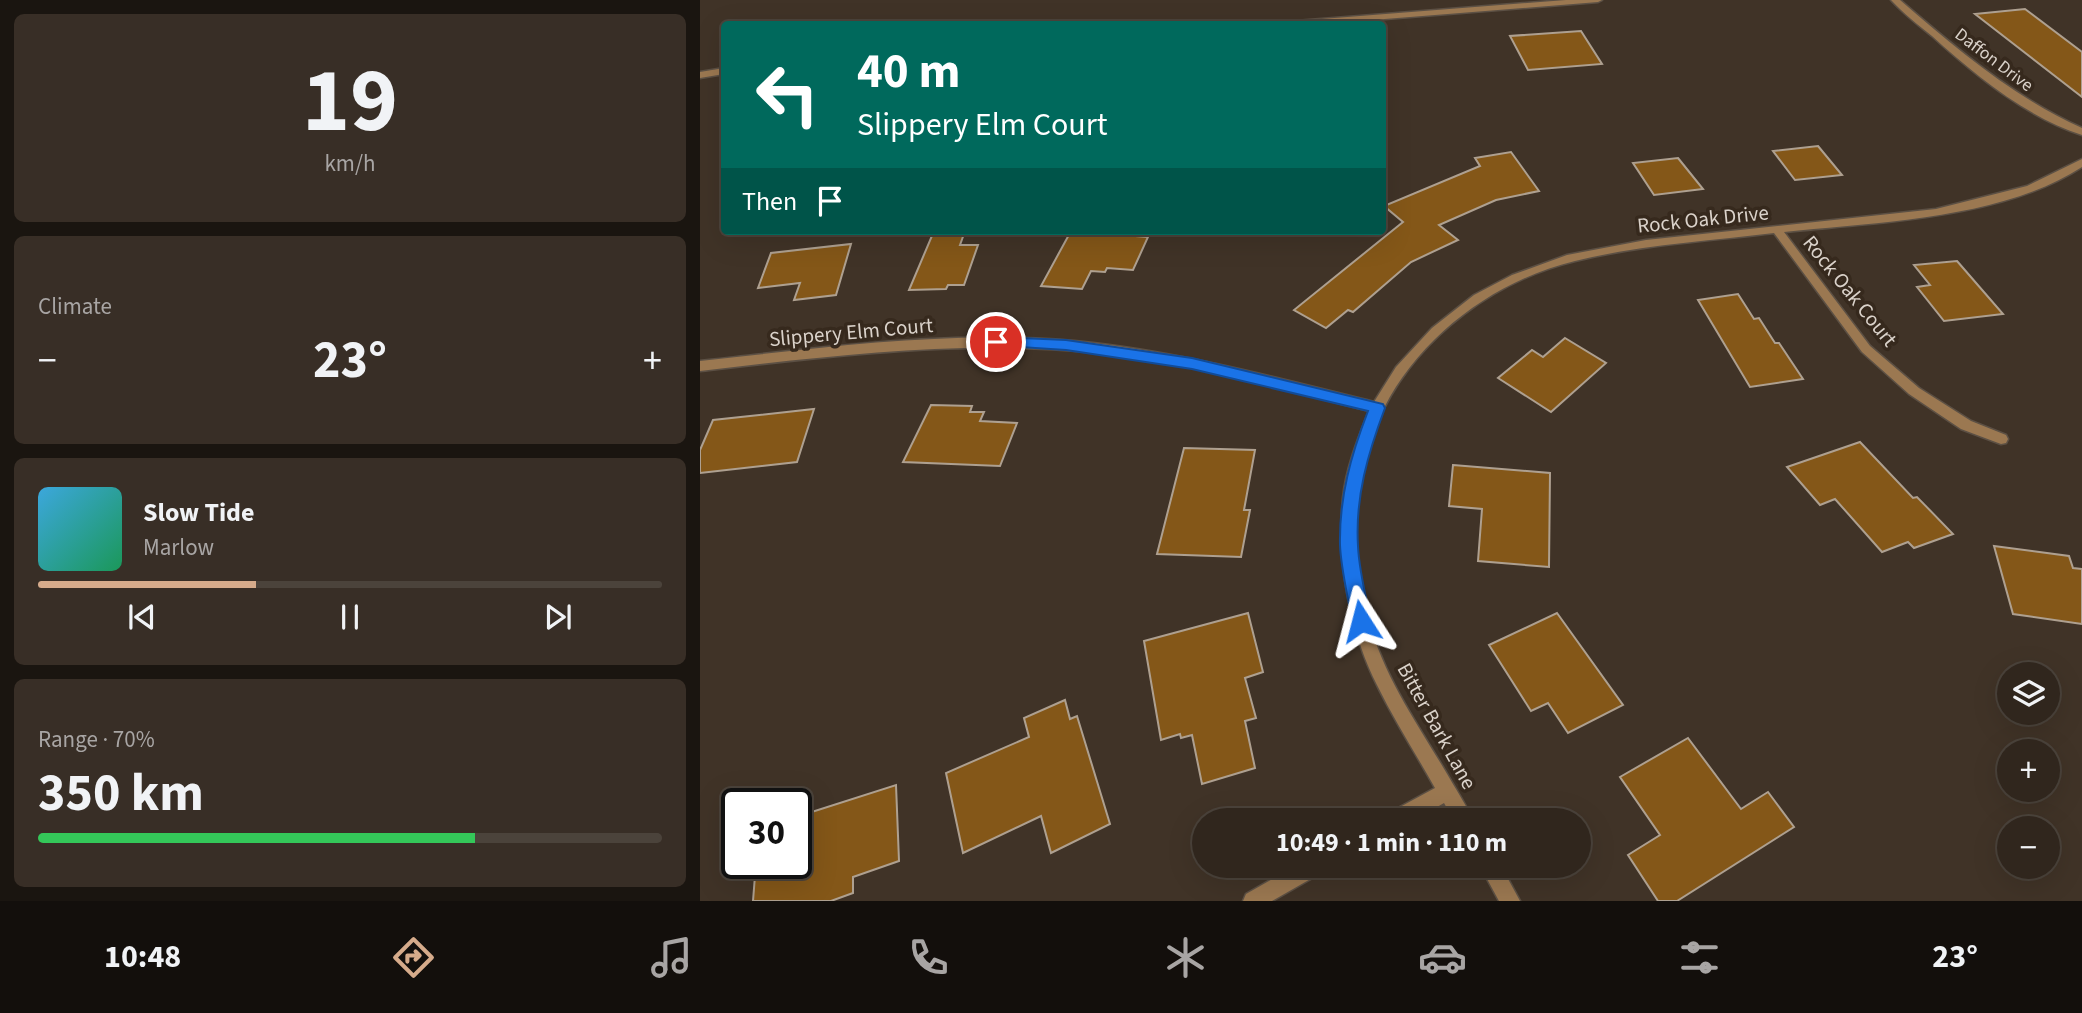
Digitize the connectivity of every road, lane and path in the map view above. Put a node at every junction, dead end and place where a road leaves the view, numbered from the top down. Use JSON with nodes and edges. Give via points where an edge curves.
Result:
{"nodes":[{"id":1,"x":1598,"y":0,"type":"edge"},
{"id":2,"x":1895,"y":0,"type":"edge"},
{"id":3,"x":1334,"y":21,"type":"edge"},
{"id":4,"x":721,"y":72,"type":"edge"},
{"id":5,"x":700,"y":75,"type":"edge"},
{"id":6,"x":2082,"y":132,"type":"edge"},
{"id":7,"x":2082,"y":162,"type":"edge"},
{"id":8,"x":1777,"y":230,"type":"junction"},
{"id":9,"x":700,"y":366,"type":"edge"},
{"id":10,"x":1377,"y":408,"type":"junction"},
{"id":11,"x":2001,"y":439,"type":"dead end"},
{"id":12,"x":1447,"y":791,"type":"junction"},
{"id":13,"x":1417,"y":808,"type":"edge"},
{"id":14,"x":1457,"y":808,"type":"edge"},
{"id":15,"x":1293,"y":878,"type":"edge"},
{"id":16,"x":1497,"y":878,"type":"edge"},
{"id":17,"x":1253,"y":901,"type":"edge"},
{"id":18,"x":1510,"y":901,"type":"edge"}],
"edges":[{"from":1,"to":3,"type":"street"},
{"from":2,"to":6,"type":"street","name":"Daffon Drive","via":[[1981,74],[2018,100]]},
{"from":4,"to":5,"type":"street"},
{"from":7,"to":8,"type":"street","name":"Rock Oak Drive","via":[[2031,187],[1976,204]]},
{"from":8,"to":10,"type":"street","name":"Rock Oak Drive","via":[[1615,248],[1516,278],[1478,298],[1436,331],[1401,370]]},
{"from":8,"to":11,"type":"street","name":"Rock Oak Court","via":[[1866,349],[1914,391],[1966,425]]},
{"from":9,"to":10,"type":"street","name":"Slippery Elm Court","via":[[909,344],[1049,344],[1192,364]]},
{"from":10,"to":12,"type":"street","name":"Bitter Bark Lane","via":[[1350,496],[1349,547],[1361,621],[1382,680]]},
{"from":12,"to":13,"type":"street"},
{"from":12,"to":14,"type":"street","name":"Bitter Bark Lane"},
{"from":15,"to":17,"type":"street"},
{"from":16,"to":18,"type":"street"}]}
